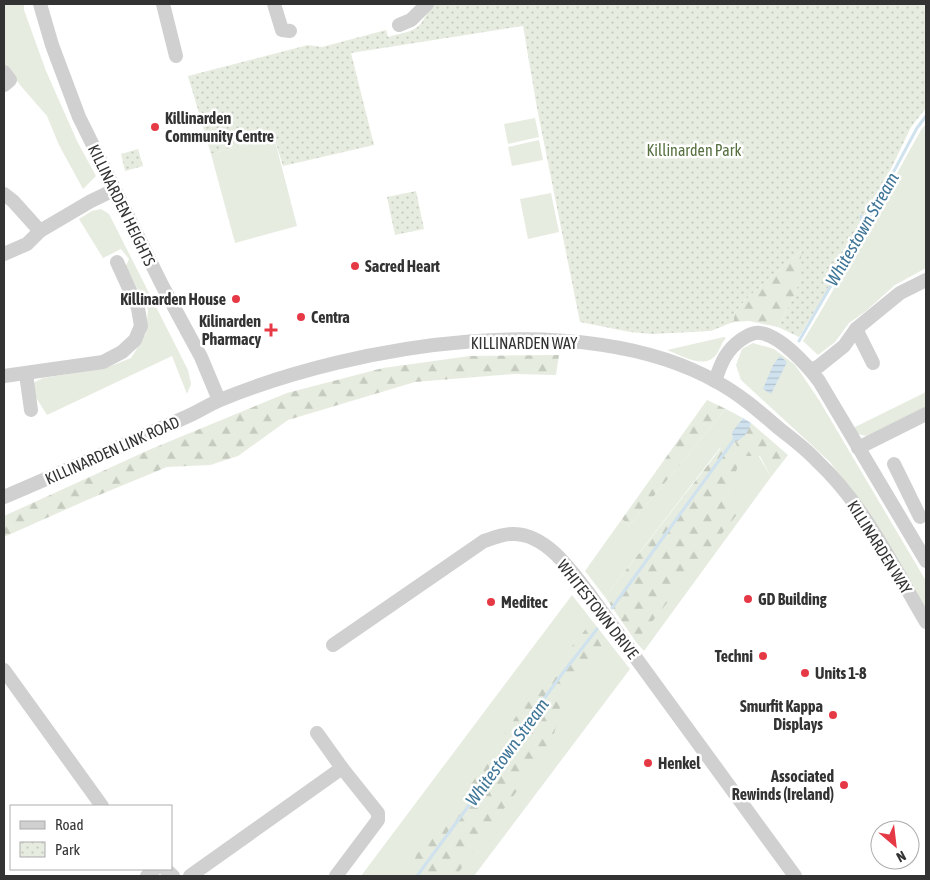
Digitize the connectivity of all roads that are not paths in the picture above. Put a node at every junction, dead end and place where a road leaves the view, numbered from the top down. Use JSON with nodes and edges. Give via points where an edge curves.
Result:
{"nodes":[{"id":1,"x":40,"y":4,"type":"edge"},
{"id":2,"x":163,"y":4,"type":"edge"},
{"id":3,"x":274,"y":4,"type":"edge"},
{"id":4,"x":427,"y":4,"type":"edge"},
{"id":5,"x":399,"y":26,"type":"dead end"},
{"id":6,"x":290,"y":31,"type":"dead end"},
{"id":7,"x":176,"y":56,"type":"dead end"},
{"id":8,"x":4,"y":72,"type":"edge"},
{"id":9,"x":4,"y":85,"type":"edge"},
{"id":10,"x":114,"y":190,"type":"junction"},
{"id":11,"x":4,"y":194,"type":"edge"},
{"id":12,"x":40,"y":231,"type":"junction"},
{"id":13,"x":4,"y":254,"type":"edge"},
{"id":14,"x":117,"y":262,"type":"dead end"},
{"id":15,"x":926,"y":281,"type":"edge"},
{"id":16,"x":856,"y":329,"type":"junction"},
{"id":17,"x":873,"y":364,"type":"dead end"},
{"id":18,"x":811,"y":370,"type":"junction"},
{"id":19,"x":26,"y":374,"type":"junction"},
{"id":20,"x":4,"y":376,"type":"edge"},
{"id":21,"x":715,"y":381,"type":"junction"},
{"id":22,"x":219,"y":400,"type":"junction"},
{"id":23,"x":31,"y":410,"type":"dead end"},
{"id":24,"x":926,"y":414,"type":"edge"},
{"id":25,"x":858,"y":448,"type":"junction"},
{"id":26,"x":894,"y":464,"type":"dead end"},
{"id":27,"x":4,"y":497,"type":"edge"},
{"id":28,"x":912,"y":500,"type":"junction"},
{"id":29,"x":894,"y":509,"type":"junction"},
{"id":30,"x":920,"y":517,"type":"dead end"},
{"id":31,"x":925,"y":556,"type":"edge"},
{"id":32,"x":926,"y":622,"type":"edge"},
{"id":33,"x":332,"y":645,"type":"dead end"},
{"id":34,"x":4,"y":670,"type":"edge"},
{"id":35,"x":317,"y":733,"type":"dead end"},
{"id":36,"x":342,"y":768,"type":"junction"},
{"id":37,"x":101,"y":805,"type":"edge"},
{"id":38,"x":190,"y":876,"type":"edge"},
{"id":39,"x":336,"y":876,"type":"edge"},
{"id":40,"x":794,"y":876,"type":"edge"}],
"edges":[{"from":1,"to":10,"type":"street","name":"KILLINARDEN HEIGHTS","via":[[79,118]]},
{"from":2,"to":7,"type":"street"},
{"from":3,"to":6,"type":"street","via":[[282,30]]},
{"from":4,"to":5,"type":"street","via":[[411,20]]},
{"from":8,"to":9,"type":"street","via":[[10,80]]},
{"from":10,"to":12,"type":"street"},
{"from":10,"to":22,"type":"street","name":"KILLINARDEN HEIGHTS"},
{"from":11,"to":12,"type":"street"},
{"from":12,"to":13,"type":"street","via":[[27,244]]},
{"from":14,"to":19,"type":"street","via":[[138,308],[141,326],[135,340],[122,352],[103,362]]},
{"from":15,"to":16,"type":"street","via":[[900,293]]},
{"from":16,"to":17,"type":"street"},
{"from":16,"to":18,"type":"street","via":[[844,346]]},
{"from":18,"to":21,"type":"street","via":[[771,336],[750,334],[727,352]]},
{"from":18,"to":25,"type":"street"},
{"from":19,"to":20,"type":"street"},
{"from":19,"to":23,"type":"street"},
{"from":21,"to":22,"type":"street","name":"KILLINARDEN WAY","via":[[633,350],[560,340],[491,340],[366,356]]},
{"from":21,"to":32,"type":"street","name":"KILLINARDEN WAY","via":[[741,397],[820,463],[843,489],[865,519]]},
{"from":22,"to":27,"type":"street","name":"KILLINARDEN LINK ROAD"},
{"from":24,"to":25,"type":"street"},
{"from":25,"to":29,"type":"street"},
{"from":26,"to":28,"type":"street"},
{"from":28,"to":29,"type":"street"},
{"from":28,"to":30,"type":"street"},
{"from":29,"to":31,"type":"street"},
{"from":33,"to":40,"type":"street","name":"WHITESTOWN DRIVE","via":[[484,541],[513,533],[529,536],[563,560]]},
{"from":34,"to":37,"type":"street"},
{"from":35,"to":36,"type":"street"},
{"from":36,"to":38,"type":"street"},
{"from":36,"to":39,"type":"street","via":[[378,813],[378,820]]}]}
